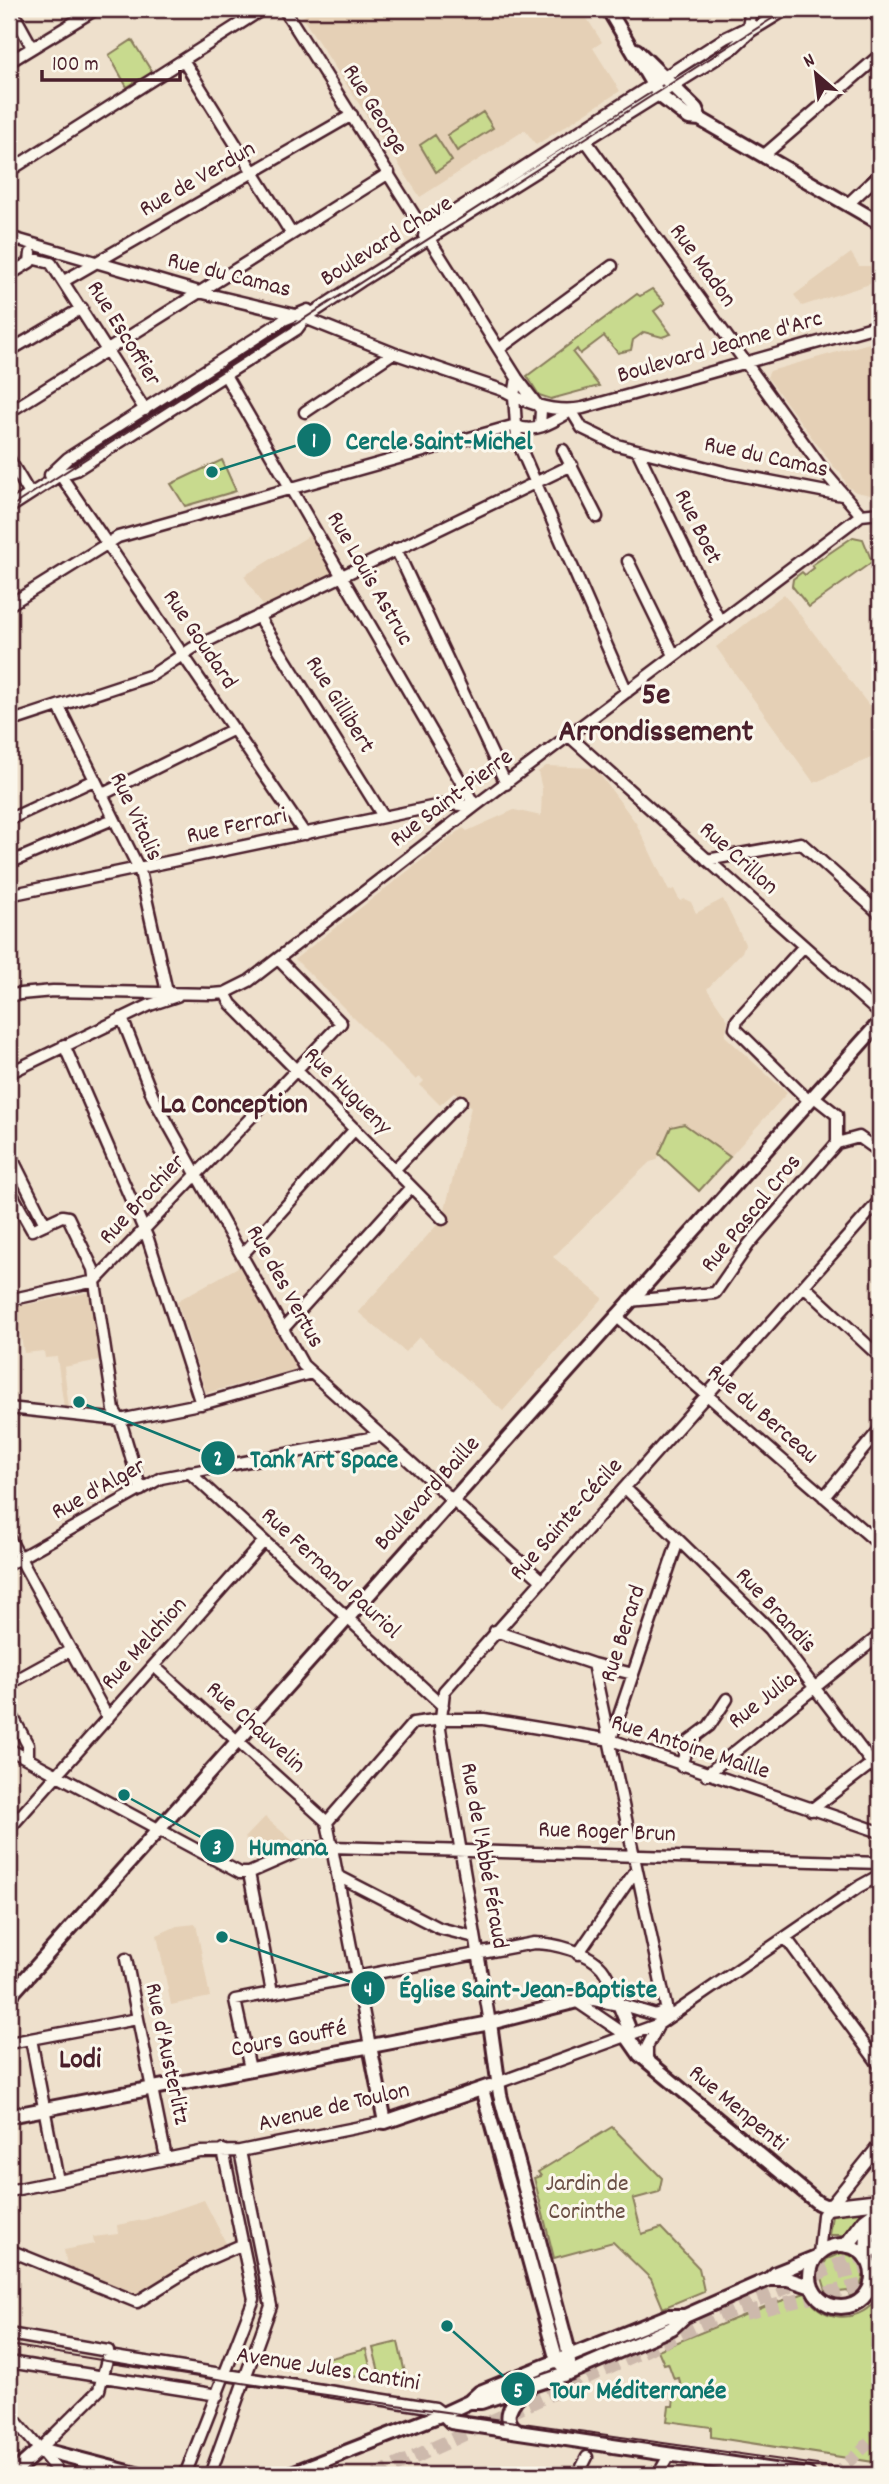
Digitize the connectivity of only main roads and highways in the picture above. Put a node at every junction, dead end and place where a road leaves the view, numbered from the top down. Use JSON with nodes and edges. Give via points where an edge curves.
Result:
{"nodes":[{"id":1,"x":608,"y":9,"type":"edge"},
{"id":2,"x":632,"y":47,"type":"junction"},
{"id":3,"x":699,"y":119,"type":"junction"},
{"id":4,"x":880,"y":223,"type":"edge"},
{"id":5,"x":880,"y":1022,"type":"edge"},
{"id":6,"x":9,"y":1997,"type":"edge"},
{"id":7,"x":490,"y":2023,"type":"junction"},
{"id":8,"x":626,"y":2035,"type":"joint"},
{"id":9,"x":370,"y":2046,"type":"junction"},
{"id":10,"x":500,"y":2082,"type":"junction"},
{"id":11,"x":482,"y":2089,"type":"junction"},
{"id":12,"x":505,"y":2111,"type":"junction"},
{"id":13,"x":491,"y":2115,"type":"junction"},
{"id":14,"x":9,"y":2116,"type":"edge"},
{"id":15,"x":880,"y":2201,"type":"edge"},
{"id":16,"x":828,"y":2207,"type":"joint"},
{"id":17,"x":880,"y":2210,"type":"edge"},
{"id":18,"x":880,"y":2221,"type":"edge"},
{"id":19,"x":846,"y":2245,"type":"junction"},
{"id":20,"x":875,"y":2251,"type":"edge"},
{"id":21,"x":818,"y":2256,"type":"junction"},
{"id":22,"x":768,"y":2279,"type":"junction"},
{"id":23,"x":812,"y":2287,"type":"junction"},
{"id":24,"x":875,"y":2287,"type":"edge"},
{"id":25,"x":685,"y":2316,"type":"junction"},
{"id":26,"x":569,"y":2355,"type":"junction"},
{"id":27,"x":556,"y":2361,"type":"junction"},
{"id":28,"x":569,"y":2373,"type":"junction"},
{"id":29,"x":529,"y":2386,"type":"junction"},
{"id":30,"x":470,"y":2402,"type":"junction"},
{"id":31,"x":443,"y":2414,"type":"junction"},
{"id":32,"x":524,"y":2433,"type":"junction"},
{"id":33,"x":11,"y":2475,"type":"edge"},
{"id":34,"x":141,"y":2475,"type":"edge"},
{"id":35,"x":287,"y":2475,"type":"edge"},
{"id":36,"x":806,"y":2475,"type":"edge"}],
"edges":[{"from":1,"to":2,"type":"main road"},
{"from":2,"to":3,"type":"main road","via":[[696,110]]},
{"from":2,"to":3,"type":"main road","via":[[655,90],[690,118]]},
{"from":3,"to":4,"type":"main road"},
{"from":5,"to":6,"type":"main road","name":"Boulevard Baille","via":[[640,1300],[616,1316]]},
{"from":7,"to":8,"type":"main road","name":"Cours Gouffé","via":[[598,1998],[620,2004],[628,2026]]},
{"from":7,"to":9,"type":"main road","name":"Cours Gouffé"},
{"from":7,"to":10,"type":"main road","name":"Rue de l'Abbé Féraud"},
{"from":8,"to":16,"type":"main road","name":"Rue Menpenti","via":[[647,2061]]},
{"from":9,"to":11,"type":"main road","name":"Avenue de Toulon","via":[[385,2122]]},
{"from":9,"to":14,"type":"main road","name":"Cours Gouffé"},
{"from":10,"to":11,"type":"main road","name":"Avenue de Toulon"},
{"from":10,"to":12,"type":"main road","name":"Rue de l'Abbé Féraud"},
{"from":11,"to":13,"type":"main road"},
{"from":12,"to":13,"type":"main road"},
{"from":12,"to":26,"type":"main road","name":"Rue de l'Abbé Féraud"},
{"from":13,"to":27,"type":"main road"},
{"from":15,"to":16,"type":"highway"},
{"from":17,"to":19,"type":"highway"},
{"from":18,"to":20,"type":"highway","via":[[868,2234]]},
{"from":19,"to":20,"type":"main road"},
{"from":19,"to":21,"type":"main road","via":[[827,2248]]},
{"from":20,"to":24,"type":"main road"},
{"from":21,"to":22,"type":"main road"},
{"from":21,"to":23,"type":"main road","via":[[810,2272]]},
{"from":22,"to":23,"type":"main road","via":[[788,2279]]},
{"from":22,"to":25,"type":"main road"},
{"from":23,"to":24,"type":"main road","via":[[827,2304],[843,2308],[858,2303]]},
{"from":25,"to":26,"type":"main road","via":[[668,2315]]},
{"from":25,"to":28,"type":"main road","via":[[673,2328]]},
{"from":26,"to":27,"type":"main road"},
{"from":26,"to":28,"type":"main road","name":"Rue de l'Abbé Féraud"},
{"from":27,"to":28,"type":"main road"},
{"from":27,"to":30,"type":"main road","via":[[480,2392]]},
{"from":28,"to":29,"type":"main road"},
{"from":29,"to":30,"type":"main road"},
{"from":29,"to":32,"type":"main road","via":[[512,2403],[508,2416],[510,2424]]},
{"from":30,"to":31,"type":"main road"},
{"from":31,"to":32,"type":"main road","name":"Avenue Jules Cantini","via":[[451,2422]]},
{"from":31,"to":35,"type":"main road"},
{"from":32,"to":36,"type":"main road","name":"Avenue Jules Cantini"},
{"from":33,"to":34,"type":"main road","via":[[40,2449]]}]}
